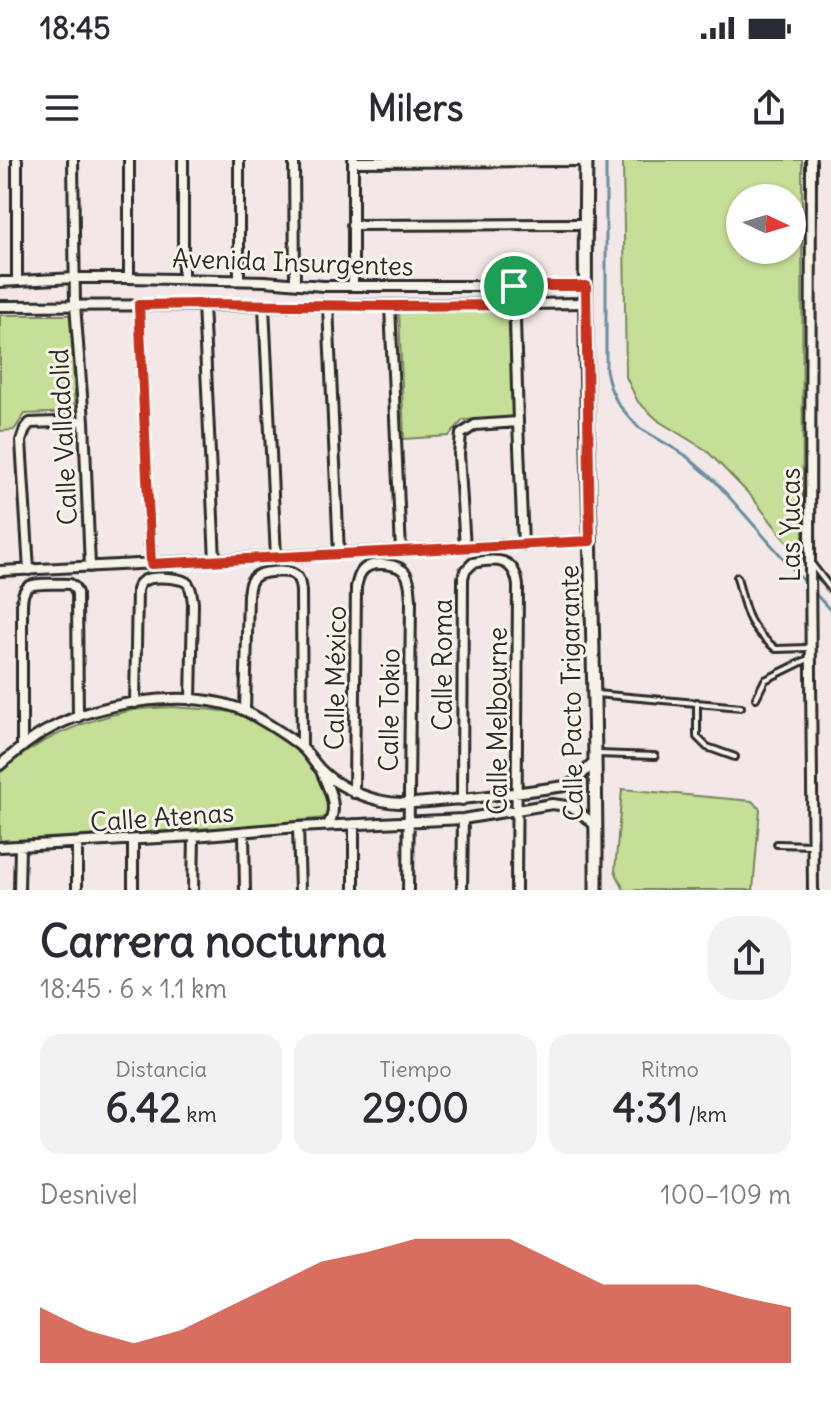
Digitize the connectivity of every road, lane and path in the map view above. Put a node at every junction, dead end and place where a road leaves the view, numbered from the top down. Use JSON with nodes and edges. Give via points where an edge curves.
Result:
{"nodes":[{"id":1,"x":17,"y":160,"type":"edge"},
{"id":2,"x":73,"y":160,"type":"edge"},
{"id":3,"x":129,"y":160,"type":"edge"},
{"id":4,"x":183,"y":160,"type":"edge"},
{"id":5,"x":239,"y":160,"type":"edge"},
{"id":6,"x":294,"y":160,"type":"edge"},
{"id":7,"x":586,"y":160,"type":"edge"},
{"id":8,"x":811,"y":160,"type":"edge"},
{"id":9,"x":353,"y":161,"type":"edge"},
{"id":10,"x":585,"y":224,"type":"junction"},
{"id":11,"x":352,"y":225,"type":"junction"},
{"id":12,"x":75,"y":278,"type":"junction"},
{"id":13,"x":129,"y":278,"type":"junction"},
{"id":14,"x":183,"y":279,"type":"junction"},
{"id":15,"x":239,"y":280,"type":"junction"},
{"id":16,"x":17,"y":281,"type":"junction"},
{"id":17,"x":0,"y":282,"type":"edge"},
{"id":18,"x":295,"y":283,"type":"junction"},
{"id":19,"x":353,"y":286,"type":"junction"},
{"id":20,"x":514,"y":286,"type":"junction"},
{"id":21,"x":586,"y":286,"type":"junction"},
{"id":22,"x":586,"y":303,"type":"junction"},
{"id":23,"x":203,"y":304,"type":"junction"},
{"id":24,"x":75,"y":305,"type":"junction"},
{"id":25,"x":139,"y":305,"type":"junction"},
{"id":26,"x":515,"y":305,"type":"junction"},
{"id":27,"x":0,"y":306,"type":"edge"},
{"id":28,"x":264,"y":306,"type":"junction"},
{"id":29,"x":328,"y":306,"type":"junction"},
{"id":30,"x":390,"y":306,"type":"junction"},
{"id":31,"x":84,"y":421,"type":"junction"},
{"id":32,"x":518,"y":422,"type":"junction"},
{"id":33,"x":590,"y":541,"type":"junction"},
{"id":34,"x":523,"y":545,"type":"junction"},
{"id":35,"x":465,"y":548,"type":"junction"},
{"id":36,"x":401,"y":551,"type":"junction"},
{"id":37,"x":339,"y":554,"type":"junction"},
{"id":38,"x":276,"y":557,"type":"junction"},
{"id":39,"x":215,"y":560,"type":"junction"},
{"id":40,"x":501,"y":562,"type":"joint"},
{"id":41,"x":151,"y":564,"type":"junction"},
{"id":42,"x":810,"y":565,"type":"junction"},
{"id":43,"x":90,"y":567,"type":"junction"},
{"id":44,"x":366,"y":567,"type":"joint"},
{"id":45,"x":29,"y":570,"type":"junction"},
{"id":46,"x":0,"y":571,"type":"edge"},
{"id":47,"x":737,"y":577,"type":"dead end"},
{"id":48,"x":831,"y":589,"type":"edge"},
{"id":49,"x":810,"y":653,"type":"junction"},
{"id":50,"x":594,"y":693,"type":"junction"},
{"id":51,"x":756,"y":698,"type":"dead end"},
{"id":52,"x":191,"y":700,"type":"junction"},
{"id":53,"x":697,"y":702,"type":"junction"},
{"id":54,"x":135,"y":703,"type":"junction"},
{"id":55,"x":741,"y":707,"type":"dead end"},
{"id":56,"x":245,"y":711,"type":"junction"},
{"id":57,"x":78,"y":717,"type":"junction"},
{"id":58,"x":22,"y":746,"type":"junction"},
{"id":59,"x":302,"y":747,"type":"junction"},
{"id":60,"x":655,"y":756,"type":"dead end"},
{"id":61,"x":735,"y":757,"type":"dead end"},
{"id":62,"x":595,"y":758,"type":"junction"},
{"id":63,"x":0,"y":765,"type":"edge"},
{"id":64,"x":321,"y":771,"type":"junction"},
{"id":65,"x":354,"y":793,"type":"junction"},
{"id":66,"x":518,"y":793,"type":"junction"},
{"id":67,"x":462,"y":800,"type":"junction"},
{"id":68,"x":408,"y":804,"type":"junction"},
{"id":69,"x":517,"y":811,"type":"junction"},
{"id":70,"x":463,"y":819,"type":"junction"},
{"id":71,"x":408,"y":821,"type":"junction"},
{"id":72,"x":354,"y":824,"type":"junction"},
{"id":73,"x":327,"y":826,"type":"junction"},
{"id":74,"x":596,"y":826,"type":"junction"},
{"id":75,"x":298,"y":827,"type":"junction"},
{"id":76,"x":244,"y":832,"type":"junction"},
{"id":77,"x":194,"y":836,"type":"junction"},
{"id":78,"x":133,"y":840,"type":"junction"},
{"id":79,"x":77,"y":843,"type":"junction"},
{"id":80,"x":777,"y":844,"type":"dead end"},
{"id":81,"x":812,"y":845,"type":"junction"},
{"id":82,"x":20,"y":846,"type":"junction"},
{"id":83,"x":0,"y":847,"type":"edge"},
{"id":84,"x":19,"y":890,"type":"edge"},
{"id":85,"x":77,"y":890,"type":"edge"},
{"id":86,"x":133,"y":890,"type":"edge"},
{"id":87,"x":193,"y":890,"type":"edge"},
{"id":88,"x":245,"y":890,"type":"edge"},
{"id":89,"x":300,"y":890,"type":"edge"},
{"id":90,"x":354,"y":890,"type":"edge"},
{"id":91,"x":408,"y":890,"type":"edge"},
{"id":92,"x":462,"y":890,"type":"edge"},
{"id":93,"x":516,"y":890,"type":"edge"},
{"id":94,"x":596,"y":890,"type":"edge"},
{"id":95,"x":813,"y":890,"type":"edge"}],
"edges":[{"from":1,"to":16,"type":"street"},
{"from":2,"to":12,"type":"street","name":"Calle Valladolid"},
{"from":3,"to":13,"type":"street"},
{"from":4,"to":14,"type":"street"},
{"from":5,"to":15,"type":"street"},
{"from":6,"to":18,"type":"street"},
{"from":7,"to":9,"type":"street"},
{"from":7,"to":10,"type":"street","name":"Calle Pacto Trigarante"},
{"from":8,"to":42,"type":"street","name":"Las Yucas"},
{"from":9,"to":11,"type":"street"},
{"from":10,"to":11,"type":"street"},
{"from":10,"to":21,"type":"street","name":"Calle Pacto Trigarante"},
{"from":11,"to":19,"type":"street"},
{"from":12,"to":13,"type":"street","name":"Avenida Insurgentes"},
{"from":12,"to":16,"type":"street","name":"Avenida Insurgentes"},
{"from":12,"to":24,"type":"street","name":"Calle Valladolid"},
{"from":13,"to":14,"type":"street","name":"Avenida Insurgentes"},
{"from":14,"to":15,"type":"street","name":"Avenida Insurgentes"},
{"from":15,"to":18,"type":"street","name":"Avenida Insurgentes"},
{"from":16,"to":17,"type":"street","name":"Avenida Insurgentes"},
{"from":18,"to":19,"type":"street","name":"Avenida Insurgentes"},
{"from":19,"to":20,"type":"street","name":"Avenida Insurgentes"},
{"from":20,"to":21,"type":"street","name":"Avenida Insurgentes"},
{"from":20,"to":26,"type":"street"},
{"from":21,"to":22,"type":"street","name":"Calle Pacto Trigarante"},
{"from":22,"to":26,"type":"street","name":"Avenida Insurgentes"},
{"from":22,"to":33,"type":"street","name":"Calle Pacto Trigarante"},
{"from":23,"to":25,"type":"street","name":"Avenida Insurgentes"},
{"from":23,"to":28,"type":"street","name":"Avenida Insurgentes"},
{"from":23,"to":39,"type":"street"},
{"from":24,"to":25,"type":"street","name":"Avenida Insurgentes"},
{"from":24,"to":27,"type":"street","name":"Avenida Insurgentes"},
{"from":24,"to":31,"type":"street","name":"Calle Valladolid"},
{"from":25,"to":41,"type":"street"},
{"from":26,"to":30,"type":"street","name":"Avenida Insurgentes"},
{"from":26,"to":32,"type":"street"},
{"from":28,"to":29,"type":"street","name":"Avenida Insurgentes"},
{"from":28,"to":38,"type":"street"},
{"from":29,"to":30,"type":"street","name":"Avenida Insurgentes"},
{"from":29,"to":37,"type":"street"},
{"from":30,"to":36,"type":"street"},
{"from":31,"to":43,"type":"street","name":"Calle Valladolid"},
{"from":31,"to":45,"type":"street","via":[[30,423],[22,435]]},
{"from":32,"to":34,"type":"street"},
{"from":32,"to":35,"type":"street","via":[[475,425],[461,434]]},
{"from":33,"to":34,"type":"street"},
{"from":33,"to":50,"type":"street","name":"Calle Pacto Trigarante"},
{"from":34,"to":35,"type":"street"},
{"from":35,"to":36,"type":"street"},
{"from":36,"to":37,"type":"street"},
{"from":37,"to":38,"type":"street"},
{"from":38,"to":39,"type":"street"},
{"from":39,"to":41,"type":"street"},
{"from":40,"to":66,"type":"street","name":"Calle Melbourne","via":[[515,569],[518,586]]},
{"from":40,"to":67,"type":"street","name":"Calle Roma","via":[[473,563],[463,578]]},
{"from":41,"to":43,"type":"street"},
{"from":42,"to":48,"type":"lane"},
{"from":42,"to":49,"type":"street","name":"Las Yucas"},
{"from":43,"to":45,"type":"street"},
{"from":44,"to":65,"type":"street","name":"Calle México","via":[[356,587]]},
{"from":44,"to":68,"type":"street","name":"Calle Tokio","via":[[399,568],[410,586]]},
{"from":45,"to":46,"type":"street"},
{"from":47,"to":49,"type":"lane","via":[[759,635],[776,649]]},
{"from":49,"to":51,"type":"lane","via":[[765,680]]},
{"from":49,"to":81,"type":"street","name":"Las Yucas"},
{"from":50,"to":53,"type":"lane"},
{"from":50,"to":62,"type":"street","name":"Calle Pacto Trigarante"},
{"from":52,"to":54,"type":"street"},
{"from":52,"to":54,"type":"street","via":[[190,587],[180,578],[146,579],[136,598]]},
{"from":52,"to":56,"type":"street"},
{"from":53,"to":55,"type":"lane"},
{"from":53,"to":61,"type":"lane","via":[[697,737],[707,747]]},
{"from":54,"to":57,"type":"street"},
{"from":56,"to":59,"type":"street"},
{"from":56,"to":59,"type":"street","via":[[251,581],[261,573],[295,574],[300,585]]},
{"from":57,"to":58,"type":"street"},
{"from":57,"to":58,"type":"street","via":[[77,593],[70,584],[34,585],[24,591],[22,607]]},
{"from":58,"to":63,"type":"street"},
{"from":59,"to":64,"type":"street"},
{"from":60,"to":62,"type":"lane"},
{"from":62,"to":66,"type":"street","via":[[576,781]]},
{"from":62,"to":74,"type":"street","name":"Calle Pacto Trigarante"},
{"from":64,"to":65,"type":"street"},
{"from":64,"to":73,"type":"street","via":[[333,804]]},
{"from":65,"to":68,"type":"street"},
{"from":66,"to":67,"type":"street"},
{"from":66,"to":69,"type":"street","name":"Calle Melbourne"},
{"from":67,"to":68,"type":"street"},
{"from":68,"to":71,"type":"street","name":"Calle Tokio"},
{"from":69,"to":70,"type":"street","name":"Calle Atenas"},
{"from":69,"to":74,"type":"street","name":"Calle Atenas","via":[[567,806]]},
{"from":69,"to":93,"type":"street","name":"Calle Melbourne"},
{"from":70,"to":71,"type":"street","name":"Calle Atenas"},
{"from":70,"to":92,"type":"street"},
{"from":71,"to":72,"type":"street","name":"Calle Atenas"},
{"from":71,"to":91,"type":"street","name":"Calle Tokio"},
{"from":72,"to":73,"type":"street","name":"Calle Atenas"},
{"from":72,"to":90,"type":"street"},
{"from":73,"to":75,"type":"street","name":"Calle Atenas"},
{"from":74,"to":94,"type":"street","name":"Calle Pacto Trigarante"},
{"from":75,"to":76,"type":"street","name":"Calle Atenas"},
{"from":75,"to":89,"type":"street"},
{"from":76,"to":77,"type":"street","name":"Calle Atenas"},
{"from":76,"to":88,"type":"street"},
{"from":77,"to":78,"type":"street","name":"Calle Atenas"},
{"from":77,"to":87,"type":"street"},
{"from":78,"to":79,"type":"street","name":"Calle Atenas"},
{"from":78,"to":86,"type":"street"},
{"from":79,"to":82,"type":"street","name":"Calle Atenas"},
{"from":79,"to":85,"type":"street"},
{"from":80,"to":81,"type":"lane"},
{"from":81,"to":95,"type":"street","name":"Las Yucas"},
{"from":82,"to":83,"type":"street","name":"Calle Atenas"},
{"from":82,"to":84,"type":"street"}]}
